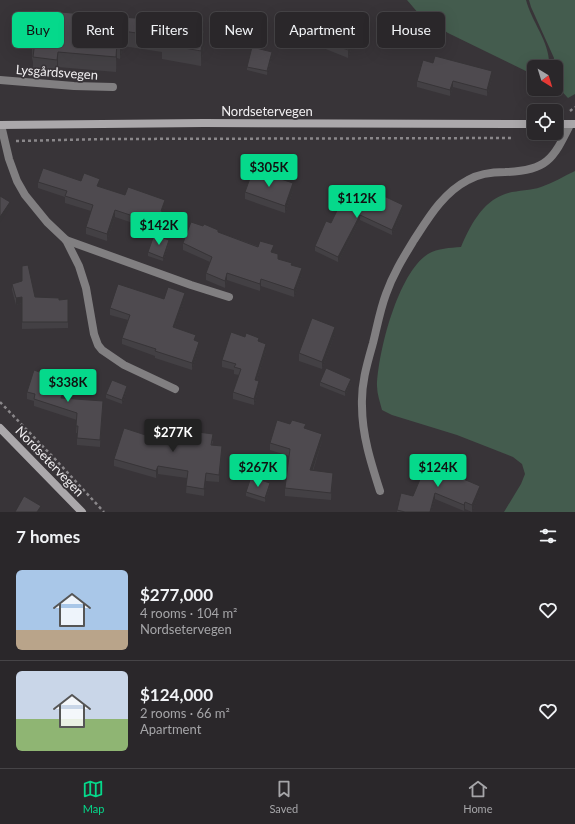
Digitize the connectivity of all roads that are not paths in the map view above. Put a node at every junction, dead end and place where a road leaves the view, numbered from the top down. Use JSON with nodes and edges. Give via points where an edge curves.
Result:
{"nodes":[{"id":1,"x":0,"y":80,"type":"edge"},
{"id":2,"x":114,"y":87,"type":"dead end"},
{"id":3,"x":527,"y":124,"type":"edge"},
{"id":4,"x":572,"y":124,"type":"edge"},
{"id":5,"x":1,"y":125,"type":"edge"},
{"id":6,"x":66,"y":240,"type":"junction"},
{"id":7,"x":229,"y":297,"type":"dead end"},
{"id":8,"x":175,"y":389,"type":"dead end"},
{"id":9,"x":0,"y":428,"type":"edge"},
{"id":10,"x":380,"y":491,"type":"dead end"},
{"id":11,"x":82,"y":512,"type":"edge"}],
"edges":[{"from":1,"to":2,"type":"street","name":"Lysgårdsvegen"},
{"from":3,"to":5,"type":"main road","name":"Nordsetervegen"},
{"from":4,"to":10,"type":"street","via":[[554,155],[544,164],[514,172],[488,172],[454,188],[433,210],[395,270],[363,380],[364,430]]},
{"from":5,"to":6,"type":"street","via":[[17,181],[47,222]]},
{"from":6,"to":7,"type":"street"},
{"from":6,"to":8,"type":"street","via":[[86,288],[98,345],[124,365]]},
{"from":9,"to":11,"type":"main road","name":"Nordsetervegen"}]}
